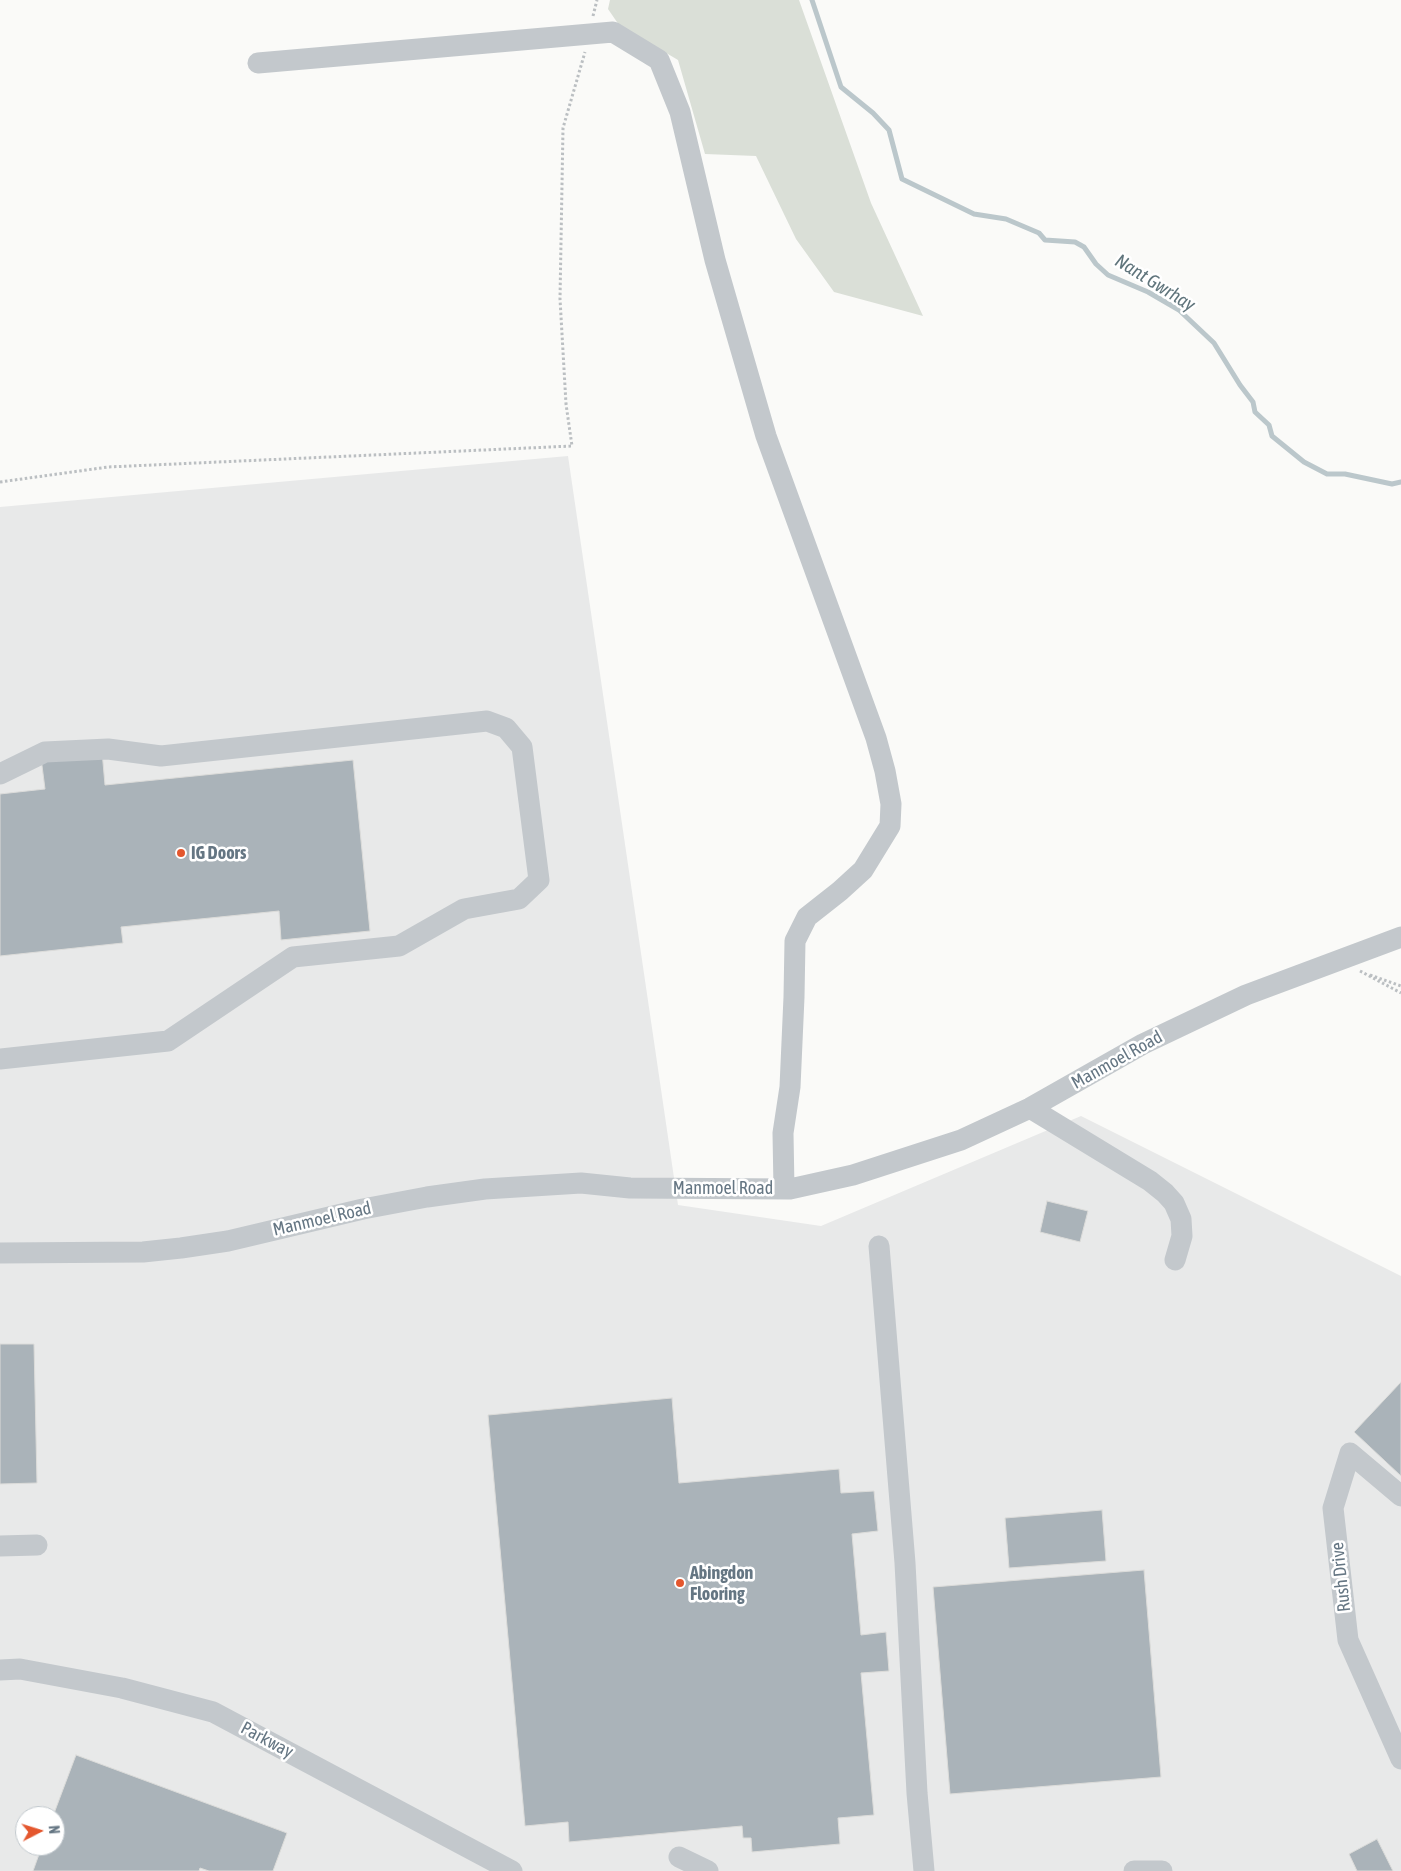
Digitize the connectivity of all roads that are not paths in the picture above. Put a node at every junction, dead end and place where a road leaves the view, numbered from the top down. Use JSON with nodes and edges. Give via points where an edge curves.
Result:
{"nodes":[{"id":1,"x":258,"y":63,"type":"dead end"},
{"id":2,"x":0,"y":774,"type":"edge"},
{"id":3,"x":1401,"y":937,"type":"edge"},
{"id":4,"x":0,"y":1059,"type":"edge"},
{"id":5,"x":1030,"y":1108,"type":"junction"},
{"id":6,"x":784,"y":1189,"type":"junction"},
{"id":7,"x":879,"y":1246,"type":"dead end"},
{"id":8,"x":0,"y":1253,"type":"edge"},
{"id":9,"x":1176,"y":1260,"type":"dead end"},
{"id":10,"x":1401,"y":1496,"type":"edge"},
{"id":11,"x":37,"y":1545,"type":"dead end"},
{"id":12,"x":0,"y":1546,"type":"edge"},
{"id":13,"x":0,"y":1670,"type":"edge"},
{"id":14,"x":1401,"y":1759,"type":"edge"},
{"id":15,"x":679,"y":1857,"type":"dead end"},
{"id":16,"x":512,"y":1871,"type":"edge"},
{"id":17,"x":708,"y":1871,"type":"edge"},
{"id":18,"x":924,"y":1871,"type":"edge"},
{"id":19,"x":1134,"y":1871,"type":"edge"},
{"id":20,"x":1162,"y":1871,"type":"edge"}],
"edges":[{"from":1,"to":6,"type":"street","via":[[613,32],[659,60],[680,112],[715,260],[766,436],[876,738],[891,804],[890,826],[863,870],[807,917],[795,941],[790,1086],[783,1132]]},
{"from":2,"to":4,"type":"street","via":[[45,752],[108,749],[161,756],[487,721],[506,728],[522,747],[539,880],[519,900],[464,910],[399,946],[293,957],[168,1041]]},
{"from":3,"to":5,"type":"street","name":"Manmoel Road","via":[[1246,994],[1143,1044]]},
{"from":5,"to":6,"type":"street","name":"Manmoel Road","via":[[952,1143],[853,1175]]},
{"from":5,"to":9,"type":"street","via":[[1165,1193],[1181,1219],[1182,1236]]},
{"from":6,"to":8,"type":"street","name":"Manmoel Road","via":[[550,1184],[427,1197],[228,1241],[181,1248],[143,1252]]},
{"from":7,"to":18,"type":"street","via":[[905,1563]]},
{"from":10,"to":14,"type":"street","name":"Rush Drive","via":[[1350,1453],[1333,1508],[1348,1640]]},
{"from":11,"to":12,"type":"street"},
{"from":13,"to":16,"type":"street","name":"Parkway","via":[[20,1669],[122,1688],[213,1712]]},
{"from":15,"to":17,"type":"street"},
{"from":19,"to":20,"type":"street"}]}
